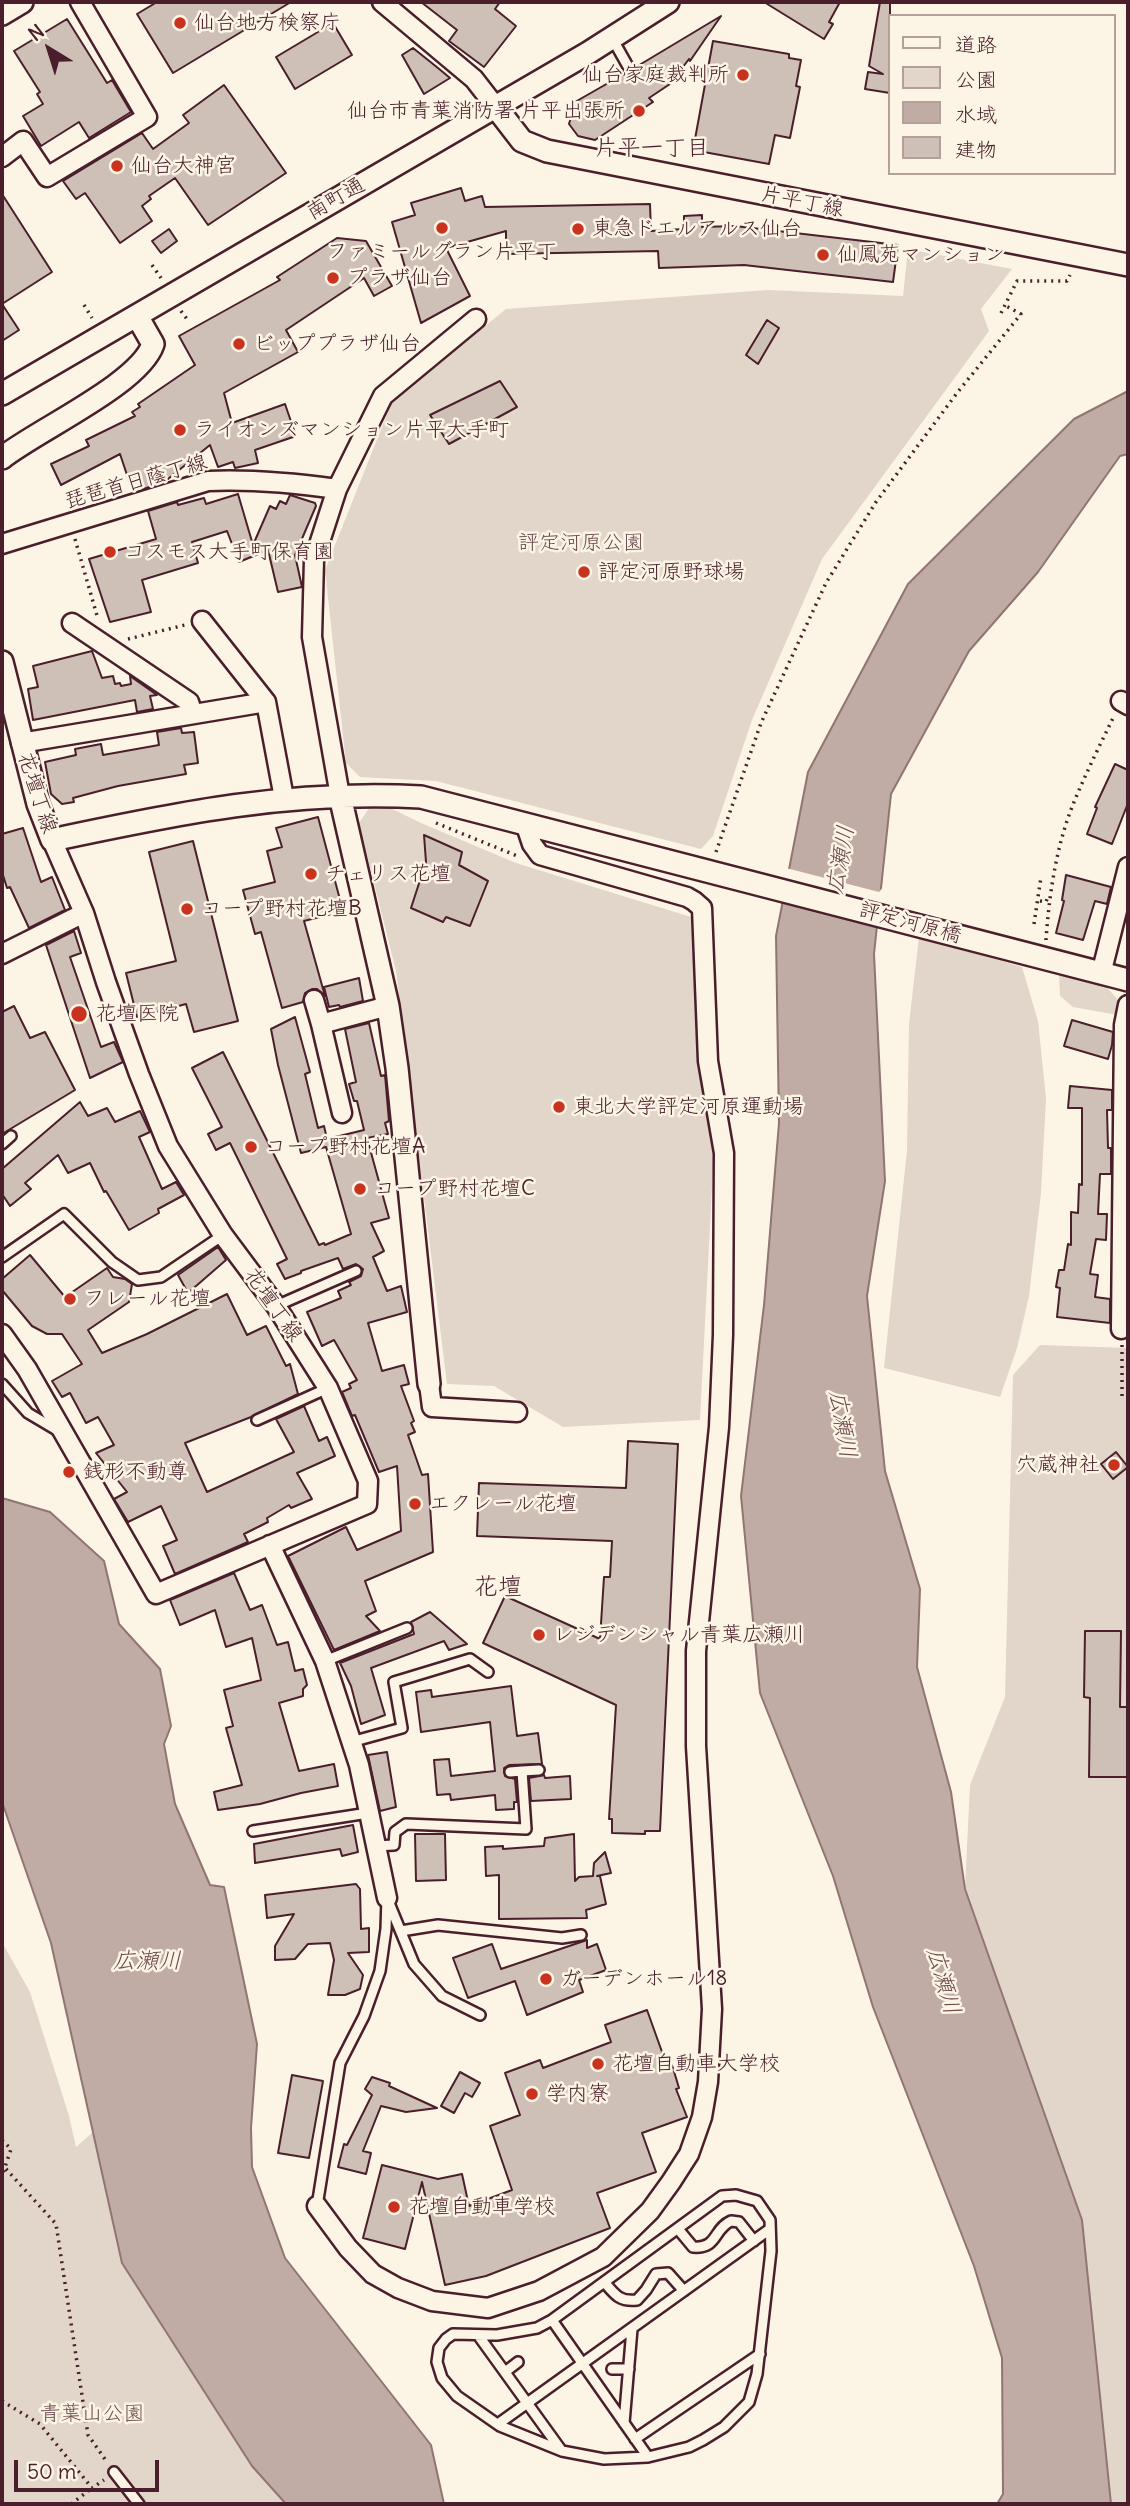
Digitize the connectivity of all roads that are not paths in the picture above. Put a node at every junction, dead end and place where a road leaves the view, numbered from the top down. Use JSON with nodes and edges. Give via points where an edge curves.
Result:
{"nodes":[{"id":1,"x":22,"y":2,"type":"edge"},
{"id":2,"x":80,"y":2,"type":"edge"},
{"id":3,"x":382,"y":2,"type":"edge"},
{"id":4,"x":668,"y":2,"type":"edge"},
{"id":5,"x":2,"y":14,"type":"edge"},
{"id":6,"x":612,"y":38,"type":"junction"},
{"id":7,"x":630,"y":70,"type":"dead end"},
{"id":8,"x":495,"y":106,"type":"junction"},
{"id":9,"x":2,"y":157,"type":"edge"},
{"id":10,"x":1128,"y":265,"type":"edge"},
{"id":11,"x":137,"y":316,"type":"junction"},
{"id":12,"x":476,"y":319,"type":"dead end"},
{"id":13,"x":2,"y":394,"type":"edge"},
{"id":14,"x":2,"y":458,"type":"edge"},
{"id":15,"x":337,"y":489,"type":"junction"},
{"id":16,"x":2,"y":544,"type":"edge"},
{"id":17,"x":202,"y":621,"type":"road end"},
{"id":18,"x":72,"y":623,"type":"dead end"},
{"id":19,"x":2,"y":662,"type":"edge"},
{"id":20,"x":266,"y":702,"type":"junction"},
{"id":21,"x":8,"y":713,"type":"edge"},
{"id":22,"x":192,"y":714,"type":"junction"},
{"id":23,"x":21,"y":743,"type":"junction"},
{"id":24,"x":340,"y":796,"type":"junction"},
{"id":25,"x":284,"y":798,"type":"junction"},
{"id":26,"x":525,"y":823,"type":"junction"},
{"id":27,"x":51,"y":840,"type":"junction"},
{"id":28,"x":1128,"y":867,"type":"edge"},
{"id":29,"x":84,"y":913,"type":"junction"},
{"id":30,"x":2,"y":954,"type":"edge"},
{"id":31,"x":1101,"y":974,"type":"junction"},
{"id":32,"x":1128,"y":980,"type":"edge"},
{"id":33,"x":314,"y":1000,"type":"dead end"},
{"id":34,"x":1128,"y":1005,"type":"edge"},
{"id":35,"x":388,"y":1006,"type":"junction"},
{"id":36,"x":320,"y":1024,"type":"junction"},
{"id":37,"x":342,"y":1113,"type":"dead end"},
{"id":38,"x":11,"y":1136,"type":"dead end"},
{"id":39,"x":2,"y":1144,"type":"edge"},
{"id":40,"x":223,"y":1235,"type":"junction"},
{"id":41,"x":2,"y":1256,"type":"edge"},
{"id":42,"x":356,"y":1271,"type":"dead end"},
{"id":43,"x":276,"y":1306,"type":"junction"},
{"id":44,"x":1121,"y":1329,"type":"road end"},
{"id":45,"x":2,"y":1334,"type":"edge"},
{"id":46,"x":2,"y":1384,"type":"edge"},
{"id":47,"x":429,"y":1384,"type":"joint"},
{"id":48,"x":328,"y":1388,"type":"junction"},
{"id":49,"x":517,"y":1412,"type":"dead end"},
{"id":50,"x":257,"y":1420,"type":"dead end"},
{"id":51,"x":64,"y":1435,"type":"junction"},
{"id":52,"x":270,"y":1545,"type":"junction"},
{"id":53,"x":407,"y":1628,"type":"dead end"},
{"id":54,"x":325,"y":1661,"type":"junction"},
{"id":55,"x":488,"y":1672,"type":"dead end"},
{"id":56,"x":351,"y":1742,"type":"junction"},
{"id":57,"x":539,"y":1770,"type":"dead end"},
{"id":58,"x":522,"y":1771,"type":"junction"},
{"id":59,"x":510,"y":1772,"type":"dead end"},
{"id":60,"x":368,"y":1813,"type":"junction"},
{"id":61,"x":253,"y":1831,"type":"dead end"},
{"id":62,"x":375,"y":1846,"type":"junction"},
{"id":63,"x":387,"y":1898,"type":"junction"},
{"id":64,"x":401,"y":1931,"type":"junction"},
{"id":65,"x":581,"y":1935,"type":"dead end"},
{"id":66,"x":480,"y":2015,"type":"dead end"},
{"id":67,"x":317,"y":2206,"type":"joint"},
{"id":68,"x":678,"y":2229,"type":"junction"},
{"id":69,"x":770,"y":2229,"type":"junction"},
{"id":70,"x":754,"y":2241,"type":"junction"},
{"id":71,"x":605,"y":2283,"type":"junction"},
{"id":72,"x":684,"y":2291,"type":"junction"},
{"id":73,"x":552,"y":2320,"type":"junction"},
{"id":74,"x":632,"y":2329,"type":"junction"},
{"id":75,"x":478,"y":2334,"type":"junction"},
{"id":76,"x":760,"y":2354,"type":"junction"},
{"id":77,"x":519,"y":2362,"type":"dead end"},
{"id":78,"x":583,"y":2364,"type":"junction"},
{"id":79,"x":612,"y":2369,"type":"dead end"},
{"id":80,"x":629,"y":2369,"type":"junction"},
{"id":81,"x":505,"y":2372,"type":"junction"},
{"id":82,"x":527,"y":2404,"type":"junction"},
{"id":83,"x":624,"y":2423,"type":"junction"},
{"id":84,"x":498,"y":2424,"type":"junction"},
{"id":85,"x":635,"y":2439,"type":"junction"},
{"id":86,"x":562,"y":2451,"type":"junction"},
{"id":87,"x":648,"y":2457,"type":"junction"},
{"id":88,"x":114,"y":2472,"type":"road end"},
{"id":89,"x":139,"y":2504,"type":"edge"}],
"edges":[{"from":1,"to":5,"type":"street"},
{"from":2,"to":9,"type":"street","via":[[147,117],[47,177],[23,141]]},
{"from":3,"to":8,"type":"street","via":[[474,79]]},
{"from":4,"to":6,"type":"street","name":"南町通"},
{"from":6,"to":7,"type":"lane"},
{"from":6,"to":8,"type":"street","name":"南町通"},
{"from":8,"to":10,"type":"street","name":"片平丁線","via":[[522,141],[547,151]]},
{"from":8,"to":11,"type":"street","name":"南町通"},
{"from":11,"to":13,"type":"street","name":"南町通"},
{"from":11,"to":14,"type":"street","via":[[153,344],[142,363],[107,392]]},
{"from":12,"to":15,"type":"street","via":[[383,396]]},
{"from":15,"to":16,"type":"street","name":"琵琶首日蔭丁線","via":[[285,482],[208,481]]},
{"from":15,"to":24,"type":"street","via":[[314,560],[312,637]]},
{"from":17,"to":20,"type":"street"},
{"from":18,"to":22,"type":"street","via":[[189,702]]},
{"from":19,"to":21,"type":"street","name":"花壇丁線"},
{"from":20,"to":22,"type":"street"},
{"from":20,"to":25,"type":"street"},
{"from":21,"to":23,"type":"street","name":"花壇丁線"},
{"from":22,"to":23,"type":"street"},
{"from":23,"to":27,"type":"street","name":"花壇丁線"},
{"from":24,"to":25,"type":"street","name":"評定河原橋"},
{"from":24,"to":26,"type":"street","name":"評定河原橋","via":[[421,797]]},
{"from":24,"to":35,"type":"street"},
{"from":25,"to":27,"type":"street","name":"評定河原橋"},
{"from":26,"to":31,"type":"street","name":"評定河原橋"},
{"from":26,"to":67,"type":"street","via":[[540,855],[687,897],[702,908],[708,1061],[724,1153],[719,1427],[696,1651],[696,1746],[712,2009],[708,2082],[689,2154],[635,2227],[603,2257],[572,2275],[488,2308],[432,2301],[373,2274]]},
{"from":27,"to":29,"type":"street","name":"花壇丁線"},
{"from":28,"to":31,"type":"street"},
{"from":29,"to":30,"type":"street"},
{"from":29,"to":40,"type":"street","name":"花壇丁線","via":[[168,1146]]},
{"from":31,"to":32,"type":"street","name":"評定河原橋"},
{"from":33,"to":36,"type":"street"},
{"from":34,"to":44,"type":"street","via":[[1124,1025]]},
{"from":35,"to":36,"type":"street"},
{"from":35,"to":47,"type":"street"},
{"from":36,"to":37,"type":"street"},
{"from":38,"to":39,"type":"lane"},
{"from":40,"to":41,"type":"lane","via":[[161,1277],[138,1280],[112,1262],[64,1214]]},
{"from":40,"to":43,"type":"street","name":"花壇丁線"},
{"from":42,"to":43,"type":"lane"},
{"from":43,"to":48,"type":"street","name":"花壇丁線"},
{"from":45,"to":51,"type":"street"},
{"from":46,"to":51,"type":"lane","via":[[28,1412]]},
{"from":47,"to":49,"type":"street","via":[[432,1407]]},
{"from":48,"to":50,"type":"lane"},
{"from":48,"to":52,"type":"street","name":"花壇丁線","via":[[368,1481],[367,1504]]},
{"from":51,"to":52,"type":"street","via":[[156,1594]]},
{"from":52,"to":54,"type":"street"},
{"from":53,"to":54,"type":"lane"},
{"from":54,"to":56,"type":"street"},
{"from":55,"to":56,"type":"lane","via":[[470,1659],[394,1682],[402,1728]]},
{"from":56,"to":60,"type":"street"},
{"from":57,"to":58,"type":"lane"},
{"from":58,"to":59,"type":"lane"},
{"from":58,"to":62,"type":"lane","via":[[526,1829],[406,1824],[395,1832],[394,1845]]},
{"from":60,"to":61,"type":"lane"},
{"from":60,"to":62,"type":"street"},
{"from":62,"to":63,"type":"street"},
{"from":63,"to":64,"type":"lane"},
{"from":63,"to":67,"type":"lane","via":[[380,1970],[340,2063]]},
{"from":64,"to":65,"type":"lane","via":[[438,1925],[562,1938]]},
{"from":64,"to":66,"type":"lane","via":[[414,1964],[442,1996]]},
{"from":68,"to":69,"type":"lane","via":[[729,2195],[757,2201],[770,2220]]},
{"from":68,"to":70,"type":"lane","via":[[694,2247],[703,2248],[714,2241],[722,2226],[739,2222]]},
{"from":68,"to":71,"type":"lane"},
{"from":69,"to":70,"type":"lane"},
{"from":69,"to":76,"type":"lane"},
{"from":70,"to":72,"type":"lane"},
{"from":71,"to":72,"type":"lane","via":[[617,2298],[636,2300],[661,2272],[672,2276]]},
{"from":71,"to":73,"type":"lane"},
{"from":72,"to":74,"type":"lane"},
{"from":73,"to":75,"type":"lane","via":[[537,2328]]},
{"from":73,"to":78,"type":"lane"},
{"from":74,"to":78,"type":"lane"},
{"from":74,"to":80,"type":"lane"},
{"from":75,"to":81,"type":"lane"},
{"from":75,"to":84,"type":"lane","via":[[453,2334],[439,2348],[437,2362],[442,2378],[457,2396]]},
{"from":76,"to":85,"type":"lane"},
{"from":76,"to":87,"type":"lane","via":[[749,2402],[724,2427],[689,2447]]},
{"from":77,"to":81,"type":"lane"},
{"from":78,"to":82,"type":"lane"},
{"from":78,"to":83,"type":"lane"},
{"from":79,"to":80,"type":"lane"},
{"from":80,"to":83,"type":"lane"},
{"from":81,"to":82,"type":"lane"},
{"from":82,"to":84,"type":"lane"},
{"from":82,"to":86,"type":"lane"},
{"from":83,"to":85,"type":"lane"},
{"from":84,"to":86,"type":"lane"},
{"from":85,"to":87,"type":"lane"},
{"from":86,"to":87,"type":"lane","via":[[604,2459]]},
{"from":88,"to":89,"type":"lane"}]}
